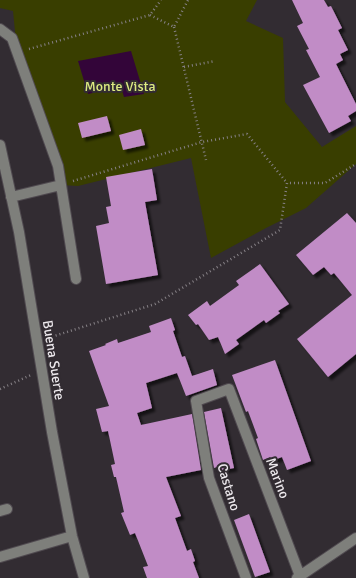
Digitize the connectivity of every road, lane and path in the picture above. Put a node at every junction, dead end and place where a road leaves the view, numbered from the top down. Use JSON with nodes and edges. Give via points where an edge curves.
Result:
{"nodes":[{"id":1,"x":161,"y":0,"type":"edge"},
{"id":2,"x":188,"y":0,"type":"edge"},
{"id":3,"x":150,"y":15,"type":"junction"},
{"id":4,"x":174,"y":27,"type":"junction"},
{"id":5,"x":0,"y":29,"type":"edge"},
{"id":6,"x":17,"y":52,"type":"junction"},
{"id":7,"x":215,"y":61,"type":"dead end"},
{"id":8,"x":184,"y":67,"type":"junction"},
{"id":9,"x":202,"y":142,"type":"junction"},
{"id":10,"x":0,"y":145,"type":"edge"},
{"id":11,"x":206,"y":160,"type":"dead end"},
{"id":12,"x":356,"y":164,"type":"edge"},
{"id":13,"x":287,"y":183,"type":"junction"},
{"id":14,"x":61,"y":185,"type":"junction"},
{"id":15,"x":11,"y":196,"type":"junction"},
{"id":16,"x":76,"y":279,"type":"dead end"},
{"id":17,"x":37,"y":341,"type":"junction"},
{"id":18,"x":42,"y":371,"type":"junction"},
{"id":19,"x":0,"y":389,"type":"edge"},
{"id":20,"x":229,"y":389,"type":"joint"},
{"id":21,"x":72,"y":536,"type":"junction"},
{"id":22,"x":356,"y":538,"type":"edge"},
{"id":23,"x":0,"y":557,"type":"edge"},
{"id":24,"x":299,"y":577,"type":"edge"},
{"id":25,"x":84,"y":578,"type":"edge"},
{"id":26,"x":246,"y":578,"type":"edge"}],
"edges":[{"from":1,"to":3,"type":"path"},
{"from":2,"to":4,"type":"path"},
{"from":3,"to":4,"type":"path"},
{"from":3,"to":6,"type":"path"},
{"from":4,"to":8,"type":"path"},
{"from":5,"to":6,"type":"street","via":[[12,38]]},
{"from":6,"to":14,"type":"street","via":[[58,166]]},
{"from":7,"to":8,"type":"path"},
{"from":8,"to":9,"type":"path"},
{"from":9,"to":11,"type":"path"},
{"from":9,"to":13,"type":"path","via":[[246,134]]},
{"from":9,"to":14,"type":"path"},
{"from":10,"to":15,"type":"street","name":"Buena Suerte"},
{"from":12,"to":13,"type":"path","via":[[326,183]]},
{"from":13,"to":17,"type":"path","via":[[280,230],[156,304]]},
{"from":14,"to":15,"type":"street"},
{"from":14,"to":16,"type":"street"},
{"from":15,"to":17,"type":"street","name":"Buena Suerte"},
{"from":17,"to":18,"type":"street","name":"Buena Suerte"},
{"from":18,"to":19,"type":"path"},
{"from":18,"to":21,"type":"street","name":"Buena Suerte"},
{"from":20,"to":24,"type":"street","name":"Marino"},
{"from":20,"to":26,"type":"street","name":"Castano","via":[[196,401],[209,478]]},
{"from":21,"to":23,"type":"street"},
{"from":21,"to":25,"type":"street","name":"Buena Suerte"},
{"from":22,"to":24,"type":"street"}]}
